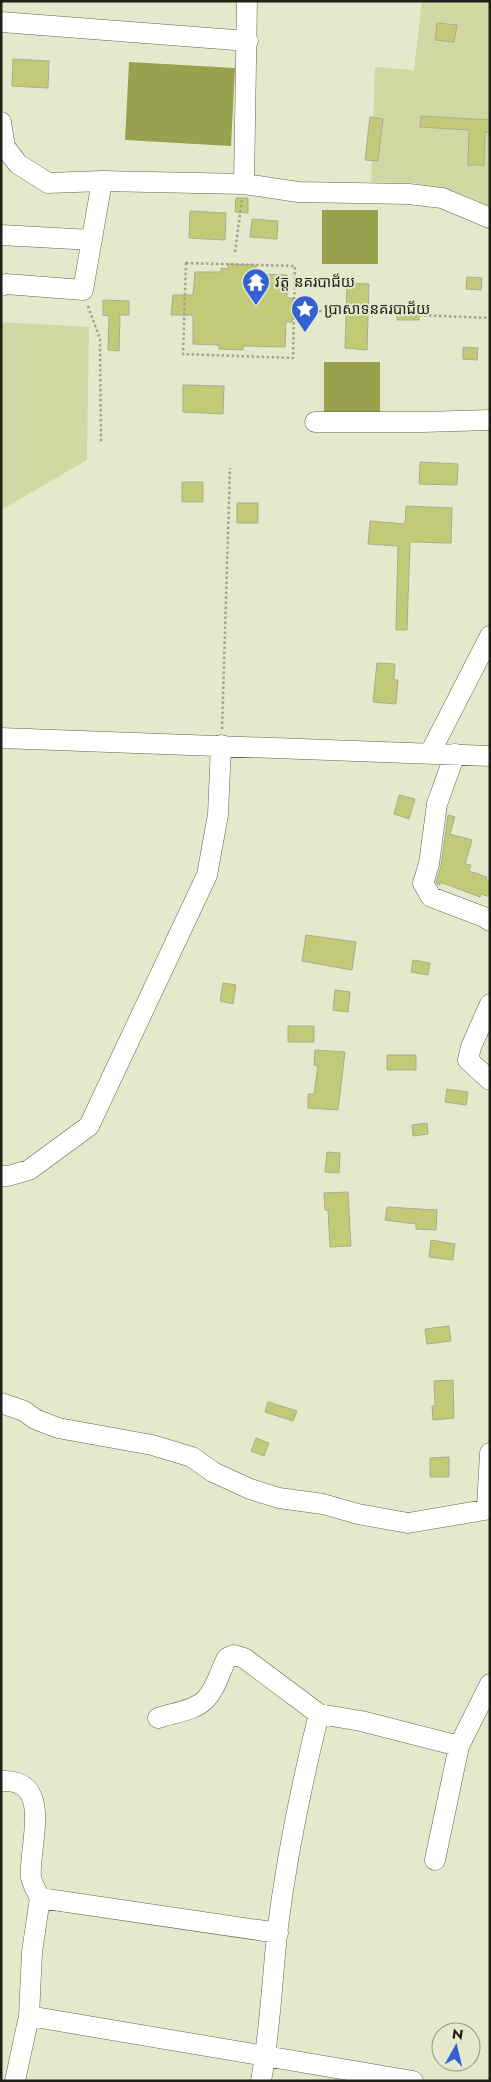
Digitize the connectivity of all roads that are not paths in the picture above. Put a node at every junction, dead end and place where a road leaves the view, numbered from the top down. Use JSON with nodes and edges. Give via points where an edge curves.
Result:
{"nodes":[{"id":1,"x":247,"y":1,"type":"edge"},
{"id":2,"x":1,"y":22,"type":"edge"},
{"id":3,"x":248,"y":41,"type":"junction"},
{"id":4,"x":1,"y":122,"type":"edge"},
{"id":5,"x":102,"y":181,"type":"junction"},
{"id":6,"x":244,"y":184,"type":"junction"},
{"id":7,"x":490,"y":218,"type":"edge"},
{"id":8,"x":1,"y":235,"type":"edge"},
{"id":9,"x":92,"y":240,"type":"junction"},
{"id":10,"x":1,"y":286,"type":"edge"},
{"id":11,"x":490,"y":420,"type":"edge"},
{"id":12,"x":315,"y":422,"type":"dead end"},
{"id":13,"x":490,"y":636,"type":"edge"},
{"id":14,"x":1,"y":738,"type":"edge"},
{"id":15,"x":221,"y":745,"type":"junction"},
{"id":16,"x":430,"y":753,"type":"junction"},
{"id":17,"x":455,"y":754,"type":"junction"},
{"id":18,"x":490,"y":756,"type":"edge"},
{"id":19,"x":490,"y":921,"type":"edge"},
{"id":20,"x":490,"y":1004,"type":"edge"},
{"id":21,"x":490,"y":1080,"type":"edge"},
{"id":22,"x":1,"y":1176,"type":"edge"},
{"id":23,"x":1,"y":1403,"type":"edge"},
{"id":24,"x":490,"y":1453,"type":"edge"},
{"id":25,"x":489,"y":1508,"type":"edge"},
{"id":26,"x":490,"y":1684,"type":"edge"},
{"id":27,"x":319,"y":1714,"type":"junction"},
{"id":28,"x":158,"y":1718,"type":"dead end"},
{"id":29,"x":459,"y":1746,"type":"junction"},
{"id":30,"x":1,"y":1780,"type":"edge"},
{"id":31,"x":434,"y":1860,"type":"dead end"},
{"id":32,"x":40,"y":1898,"type":"junction"},
{"id":33,"x":278,"y":1932,"type":"junction"},
{"id":34,"x":29,"y":2016,"type":"junction"},
{"id":35,"x":266,"y":2056,"type":"junction"},
{"id":36,"x":15,"y":2081,"type":"edge"},
{"id":37,"x":261,"y":2081,"type":"edge"},
{"id":38,"x":413,"y":2081,"type":"edge"}],
"edges":[{"from":1,"to":3,"type":"street"},
{"from":2,"to":3,"type":"street"},
{"from":3,"to":6,"type":"street"},
{"from":4,"to":5,"type":"street","via":[[6,147],[18,164],[48,183]]},
{"from":5,"to":6,"type":"street"},
{"from":5,"to":9,"type":"street"},
{"from":6,"to":7,"type":"street","via":[[298,192],[409,194],[442,198]]},
{"from":8,"to":9,"type":"street"},
{"from":9,"to":10,"type":"street","via":[[83,290]]},
{"from":11,"to":12,"type":"street"},
{"from":13,"to":16,"type":"street"},
{"from":14,"to":15,"type":"street"},
{"from":15,"to":16,"type":"street"},
{"from":15,"to":22,"type":"street","via":[[218,816],[207,874],[89,1126],[29,1170]]},
{"from":16,"to":17,"type":"street"},
{"from":17,"to":18,"type":"street"},
{"from":17,"to":19,"type":"street","via":[[437,804],[429,864],[423,883],[431,896]]},
{"from":20,"to":21,"type":"street","via":[[468,1060]]},
{"from":23,"to":25,"type":"street","via":[[58,1428],[152,1445],[192,1457],[213,1472],[279,1498],[408,1523]]},
{"from":24,"to":25,"type":"street"},
{"from":26,"to":29,"type":"street"},
{"from":27,"to":28,"type":"street","via":[[244,1658],[234,1655],[227,1658],[205,1700],[192,1708]]},
{"from":27,"to":29,"type":"street","via":[[361,1721]]},
{"from":27,"to":33,"type":"street","via":[[301,1787]]},
{"from":29,"to":31,"type":"street"},
{"from":30,"to":32,"type":"street","via":[[22,1785],[32,1795],[36,1809],[31,1877]]},
{"from":32,"to":33,"type":"street"},
{"from":32,"to":34,"type":"street","via":[[32,1952]]},
{"from":33,"to":35,"type":"street"},
{"from":34,"to":35,"type":"street"},
{"from":34,"to":36,"type":"street"},
{"from":35,"to":37,"type":"street"},
{"from":35,"to":38,"type":"street"}]}
